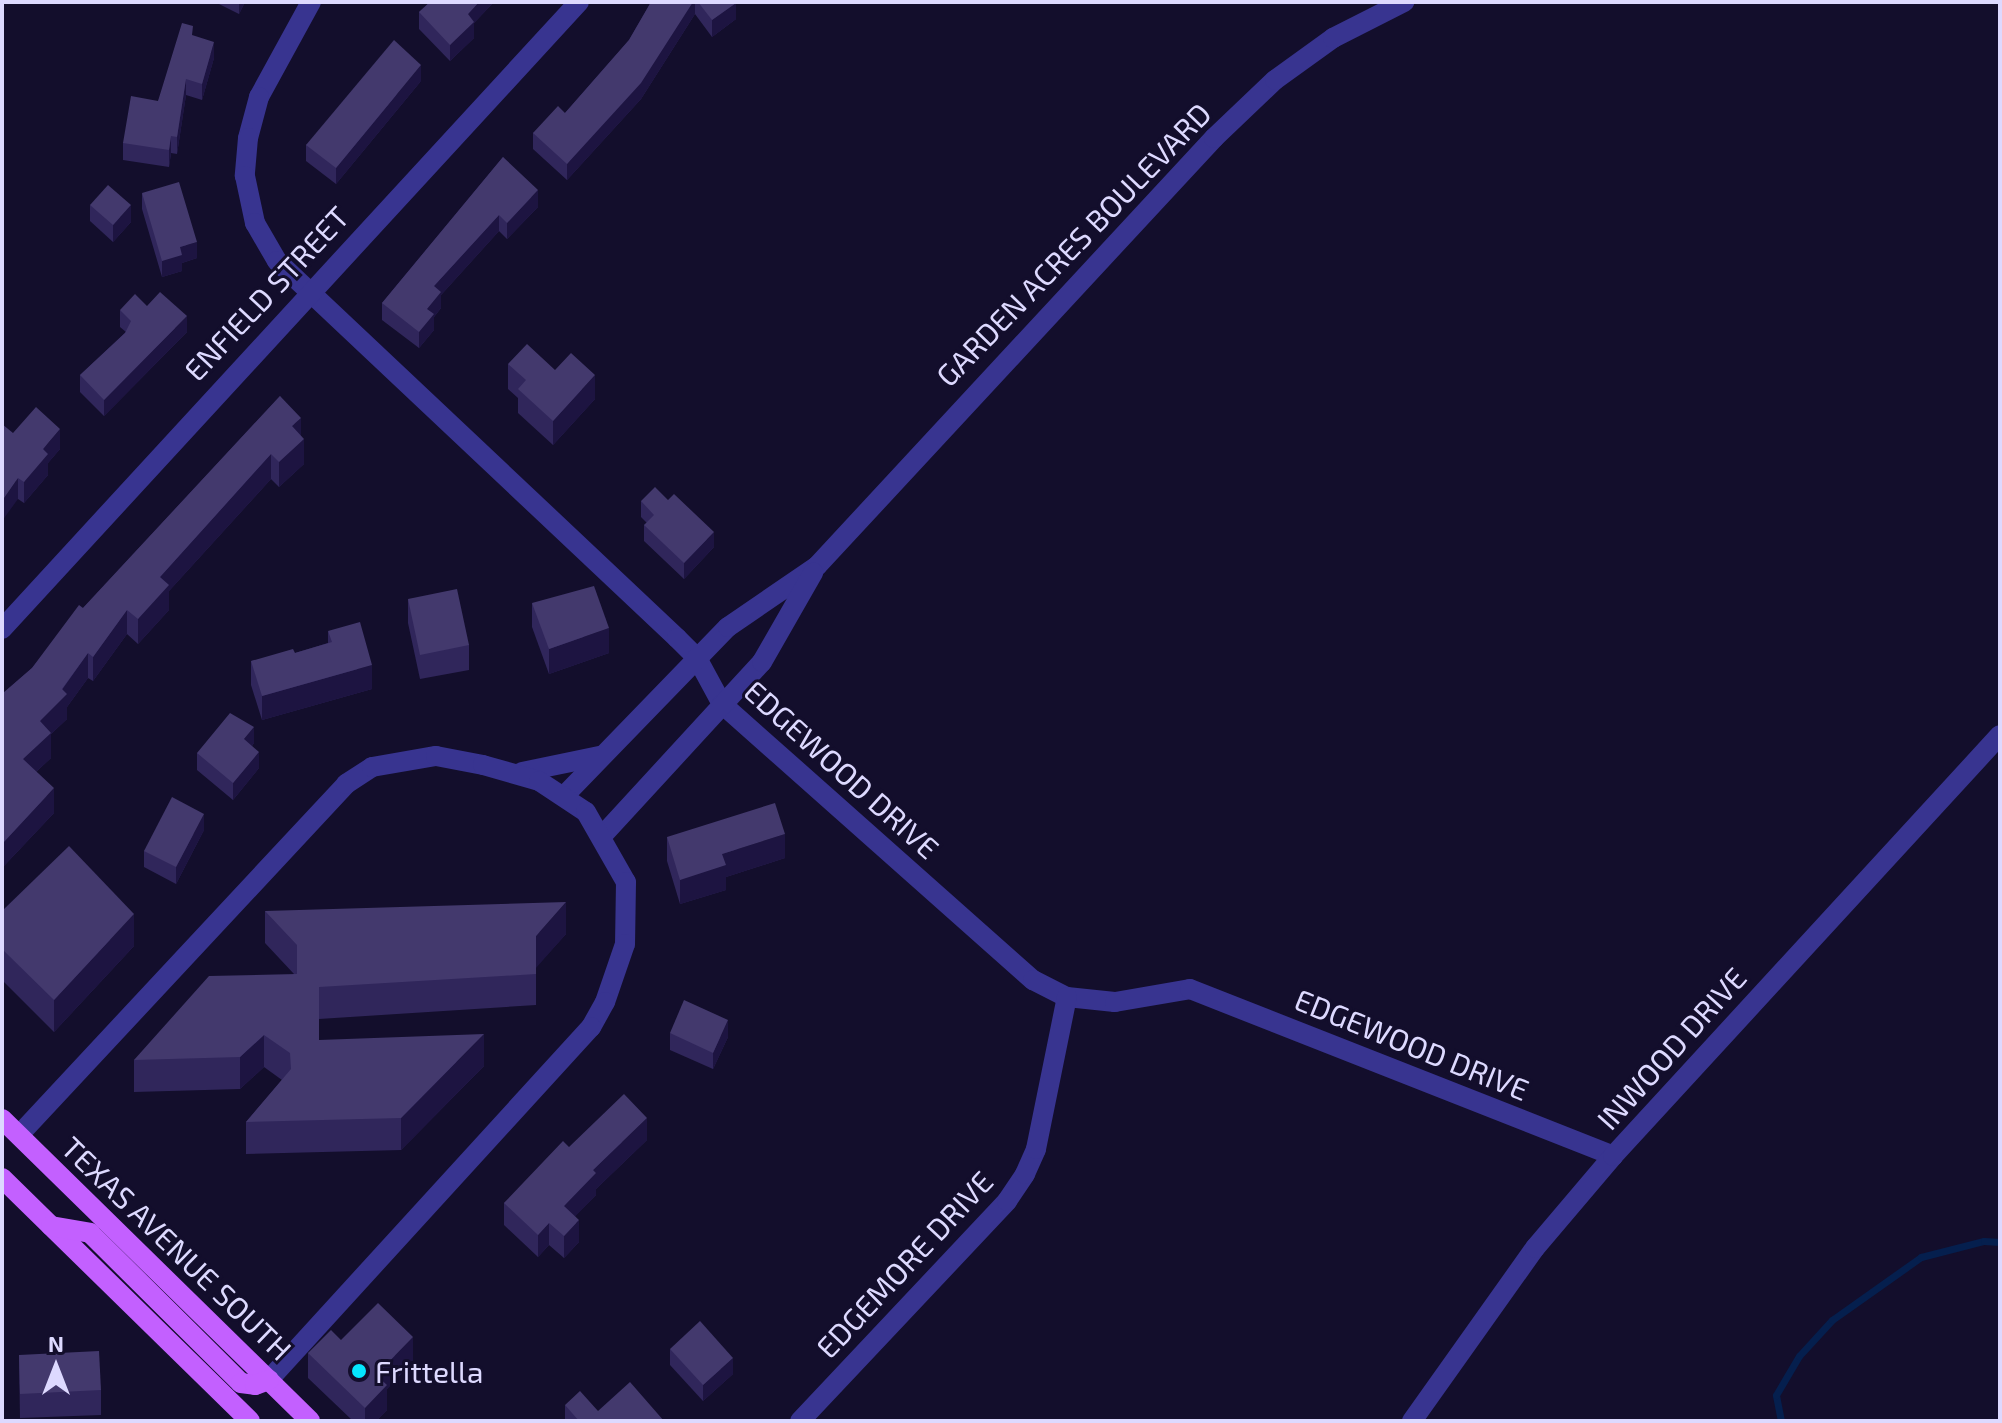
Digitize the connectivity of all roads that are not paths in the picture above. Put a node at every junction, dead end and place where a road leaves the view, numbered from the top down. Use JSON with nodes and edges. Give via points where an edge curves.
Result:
{"nodes":[{"id":1,"x":311,"y":2,"type":"edge"},
{"id":2,"x":579,"y":2,"type":"edge"},
{"id":3,"x":1404,"y":2,"type":"edge"},
{"id":4,"x":307,"y":292,"type":"junction"},
{"id":5,"x":817,"y":566,"type":"junction"},
{"id":6,"x":2,"y":629,"type":"edge"},
{"id":7,"x":697,"y":658,"type":"junction"},
{"id":8,"x":722,"y":704,"type":"junction"},
{"id":9,"x":2000,"y":735,"type":"edge"},
{"id":10,"x":604,"y":754,"type":"junction"},
{"id":11,"x":518,"y":772,"type":"junction"},
{"id":12,"x":564,"y":796,"type":"junction"},
{"id":13,"x":602,"y":836,"type":"junction"},
{"id":14,"x":1067,"y":997,"type":"junction"},
{"id":15,"x":2,"y":1119,"type":"edge"},
{"id":16,"x":19,"y":1135,"type":"junction"},
{"id":17,"x":1613,"y":1156,"type":"junction"},
{"id":18,"x":2,"y":1178,"type":"edge"},
{"id":19,"x":51,"y":1226,"type":"junction"},
{"id":20,"x":269,"y":1380,"type":"junction"},
{"id":21,"x":250,"y":1421,"type":"edge"},
{"id":22,"x":310,"y":1421,"type":"edge"},
{"id":23,"x":800,"y":1421,"type":"edge"},
{"id":24,"x":1412,"y":1421,"type":"edge"}],
"edges":[{"from":1,"to":4,"type":"street","name":"EDGEWOOD DRIVE","via":[[259,97],[245,176],[255,223],[277,261]]},
{"from":2,"to":4,"type":"street","name":"ENFIELD STREET"},
{"from":3,"to":5,"type":"street","name":"GARDEN ACRES BOULEVARD","via":[[1333,38],[1275,80],[1214,138]]},
{"from":4,"to":6,"type":"street","name":"ENFIELD STREET"},
{"from":4,"to":7,"type":"street","name":"EDGEWOOD DRIVE","via":[[442,413]]},
{"from":5,"to":7,"type":"street","name":"GARDEN ACRES BOULEVARD","via":[[728,627]]},
{"from":5,"to":8,"type":"street","name":"GARDEN ACRES BOULEVARD","via":[[780,637]]},
{"from":7,"to":8,"type":"street","name":"EDGEWOOD DRIVE"},
{"from":7,"to":10,"type":"street","name":"GARDEN ACRES BOULEVARD"},
{"from":8,"to":13,"type":"street","name":"GARDEN ACRES BOULEVARD"},
{"from":8,"to":14,"type":"street","name":"EDGEWOOD DRIVE","via":[[1033,980]]},
{"from":9,"to":17,"type":"street","name":"INWOOD DRIVE"},
{"from":10,"to":11,"type":"street","via":[[553,770]]},
{"from":10,"to":12,"type":"street","name":"GARDEN ACRES BOULEVARD"},
{"from":11,"to":12,"type":"street"},
{"from":11,"to":16,"type":"street","via":[[436,756],[408,757],[372,767],[346,784]]},
{"from":12,"to":13,"type":"street","via":[[586,812]]},
{"from":13,"to":20,"type":"street","via":[[626,882],[628,913],[616,973],[591,1027]]},
{"from":14,"to":17,"type":"street","name":"EDGEWOOD DRIVE","via":[[1115,1002],[1190,989]]},
{"from":14,"to":23,"type":"street","name":"EDGEMORE DRIVE","via":[[1036,1149],[1025,1174],[1007,1201]]},
{"from":15,"to":16,"type":"main road","name":"TEXAS AVENUE SOUTH"},
{"from":16,"to":20,"type":"main road","name":"TEXAS AVENUE SOUTH"},
{"from":17,"to":24,"type":"street","name":"INWOOD DRIVE","via":[[1535,1248]]},
{"from":18,"to":19,"type":"main road"},
{"from":19,"to":20,"type":"main road","via":[[90,1233],[241,1383]]},
{"from":19,"to":21,"type":"main road"},
{"from":20,"to":22,"type":"main road","name":"TEXAS AVENUE SOUTH"}]}
